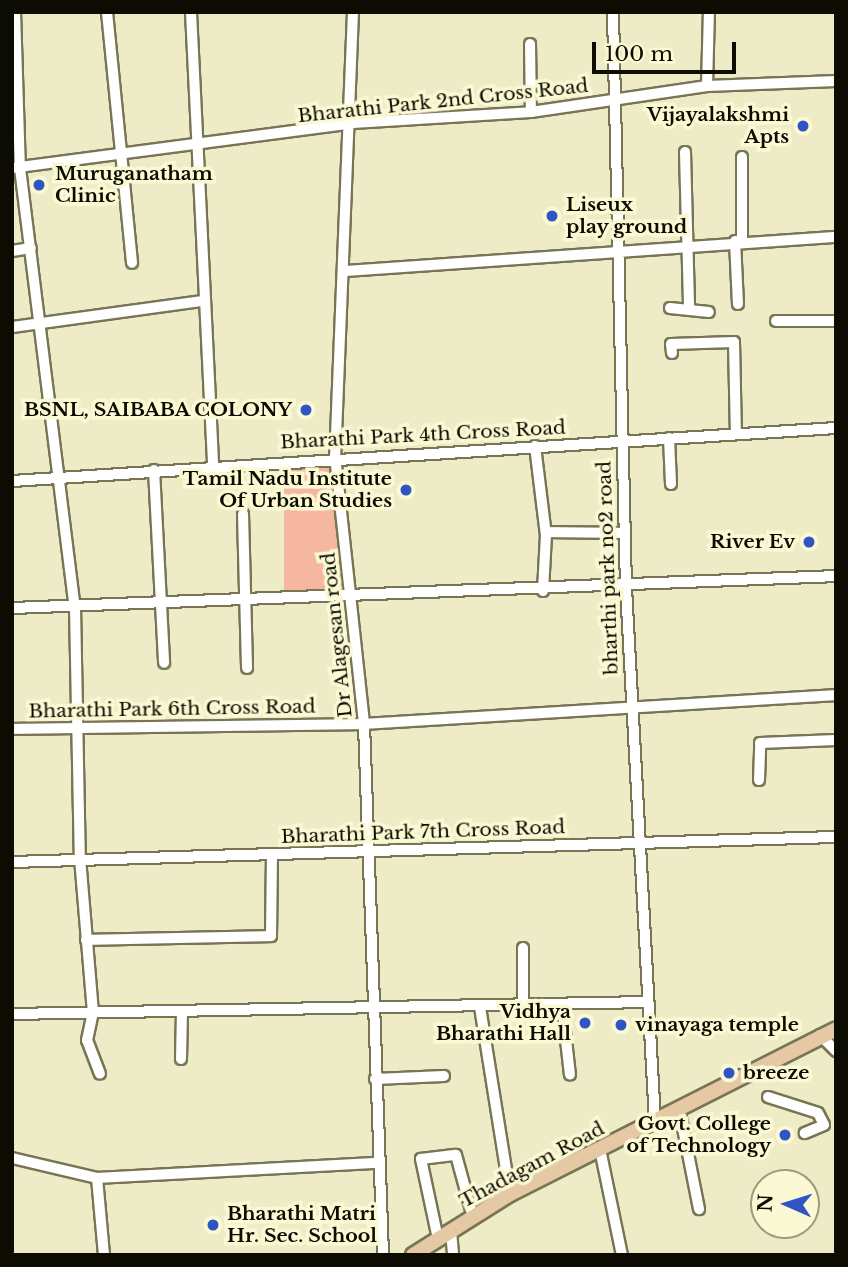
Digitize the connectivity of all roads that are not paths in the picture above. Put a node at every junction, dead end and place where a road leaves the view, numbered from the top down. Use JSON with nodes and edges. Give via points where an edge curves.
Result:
{"nodes":[{"id":1,"x":15,"y":12,"type":"edge"},
{"id":2,"x":107,"y":12,"type":"edge"},
{"id":3,"x":191,"y":12,"type":"edge"},
{"id":4,"x":353,"y":12,"type":"edge"},
{"id":5,"x":613,"y":12,"type":"edge"},
{"id":6,"x":709,"y":12,"type":"edge"},
{"id":7,"x":14,"y":28,"type":"edge"},
{"id":8,"x":530,"y":44,"type":"dead end"},
{"id":9,"x":836,"y":81,"type":"edge"},
{"id":10,"x":708,"y":86,"type":"junction"},
{"id":11,"x":618,"y":101,"type":"junction"},
{"id":12,"x":531,"y":112,"type":"junction"},
{"id":13,"x":353,"y":124,"type":"junction"},
{"id":14,"x":200,"y":148,"type":"junction"},
{"id":15,"x":685,"y":152,"type":"dead end"},
{"id":16,"x":125,"y":154,"type":"junction"},
{"id":17,"x":742,"y":157,"type":"dead end"},
{"id":18,"x":16,"y":168,"type":"edge"},
{"id":19,"x":836,"y":237,"type":"edge"},
{"id":20,"x":738,"y":241,"type":"junction"},
{"id":21,"x":688,"y":243,"type":"junction"},
{"id":22,"x":32,"y":248,"type":"junction"},
{"id":23,"x":618,"y":249,"type":"junction"},
{"id":24,"x":12,"y":251,"type":"edge"},
{"id":25,"x":132,"y":263,"type":"dead end"},
{"id":26,"x":347,"y":271,"type":"junction"},
{"id":27,"x":203,"y":301,"type":"junction"},
{"id":28,"x":738,"y":304,"type":"dead end"},
{"id":29,"x":670,"y":308,"type":"dead end"},
{"id":30,"x":689,"y":308,"type":"junction"},
{"id":31,"x":709,"y":312,"type":"dead end"},
{"id":32,"x":41,"y":321,"type":"junction"},
{"id":33,"x":776,"y":321,"type":"dead end"},
{"id":34,"x":836,"y":321,"type":"edge"},
{"id":35,"x":12,"y":327,"type":"edge"},
{"id":36,"x":672,"y":353,"type":"dead end"},
{"id":37,"x":836,"y":428,"type":"edge"},
{"id":38,"x":736,"y":434,"type":"junction"},
{"id":39,"x":669,"y":438,"type":"junction"},
{"id":40,"x":621,"y":441,"type":"junction"},
{"id":41,"x":535,"y":446,"type":"junction"},
{"id":42,"x":335,"y":456,"type":"junction"},
{"id":43,"x":214,"y":464,"type":"junction"},
{"id":44,"x":154,"y":470,"type":"junction"},
{"id":45,"x":61,"y":476,"type":"junction"},
{"id":46,"x":12,"y":481,"type":"edge"},
{"id":47,"x":671,"y":484,"type":"dead end"},
{"id":48,"x":243,"y":514,"type":"dead end"},
{"id":49,"x":546,"y":532,"type":"junction"},
{"id":50,"x":624,"y":533,"type":"junction"},
{"id":51,"x":836,"y":576,"type":"edge"},
{"id":52,"x":626,"y":588,"type":"junction"},
{"id":53,"x":543,"y":591,"type":"junction"},
{"id":54,"x":352,"y":598,"type":"junction"},
{"id":55,"x":247,"y":601,"type":"junction"},
{"id":56,"x":163,"y":603,"type":"junction"},
{"id":57,"x":75,"y":607,"type":"junction"},
{"id":58,"x":12,"y":608,"type":"edge"},
{"id":59,"x":164,"y":663,"type":"dead end"},
{"id":60,"x":247,"y":668,"type":"dead end"},
{"id":61,"x":836,"y":695,"type":"edge"},
{"id":62,"x":631,"y":706,"type":"junction"},
{"id":63,"x":364,"y":724,"type":"junction"},
{"id":64,"x":76,"y":728,"type":"junction"},
{"id":65,"x":12,"y":729,"type":"edge"},
{"id":66,"x":836,"y":740,"type":"edge"},
{"id":67,"x":759,"y":780,"type":"dead end"},
{"id":68,"x":836,"y":837,"type":"edge"},
{"id":69,"x":637,"y":843,"type":"junction"},
{"id":70,"x":366,"y":853,"type":"junction"},
{"id":71,"x":272,"y":855,"type":"junction"},
{"id":72,"x":80,"y":858,"type":"junction"},
{"id":73,"x":12,"y":862,"type":"edge"},
{"id":74,"x":86,"y":940,"type":"junction"},
{"id":75,"x":523,"y":948,"type":"dead end"},
{"id":76,"x":648,"y":1002,"type":"junction"},
{"id":77,"x":562,"y":1004,"type":"junction"},
{"id":78,"x":523,"y":1005,"type":"junction"},
{"id":79,"x":480,"y":1007,"type":"junction"},
{"id":80,"x":373,"y":1010,"type":"junction"},
{"id":81,"x":93,"y":1012,"type":"junction"},
{"id":82,"x":182,"y":1012,"type":"junction"},
{"id":83,"x":12,"y":1014,"type":"edge"},
{"id":84,"x":836,"y":1020,"type":"edge"},
{"id":85,"x":836,"y":1029,"type":"edge"},
{"id":86,"x":820,"y":1035,"type":"junction"},
{"id":87,"x":836,"y":1051,"type":"edge"},
{"id":88,"x":181,"y":1059,"type":"dead end"},
{"id":89,"x":100,"y":1074,"type":"dead end"},
{"id":90,"x":570,"y":1075,"type":"dead end"},
{"id":91,"x":444,"y":1076,"type":"dead end"},
{"id":92,"x":375,"y":1079,"type":"junction"},
{"id":93,"x":768,"y":1097,"type":"dead end"},
{"id":94,"x":680,"y":1113,"type":"junction"},
{"id":95,"x":655,"y":1122,"type":"junction"},
{"id":96,"x":830,"y":1125,"type":"edge"},
{"id":97,"x":805,"y":1133,"type":"dead end"},
{"id":98,"x":600,"y":1149,"type":"junction"},
{"id":99,"x":12,"y":1158,"type":"edge"},
{"id":100,"x":378,"y":1163,"type":"junction"},
{"id":101,"x":97,"y":1178,"type":"junction"},
{"id":102,"x":510,"y":1194,"type":"junction"},
{"id":103,"x":699,"y":1209,"type":"dead end"},
{"id":104,"x":473,"y":1217,"type":"junction"},
{"id":105,"x":451,"y":1231,"type":"junction"},
{"id":106,"x":438,"y":1239,"type":"junction"},
{"id":107,"x":104,"y":1255,"type":"edge"},
{"id":108,"x":383,"y":1255,"type":"edge"},
{"id":109,"x":413,"y":1255,"type":"edge"},
{"id":110,"x":453,"y":1255,"type":"edge"},
{"id":111,"x":622,"y":1255,"type":"edge"}],
"edges":[{"from":1,"to":7,"type":"street"},
{"from":2,"to":16,"type":"street"},
{"from":3,"to":14,"type":"street"},
{"from":4,"to":13,"type":"street","name":"Dr Alagesan road"},
{"from":5,"to":11,"type":"street","name":"bharthi park no2 road"},
{"from":6,"to":10,"type":"street"},
{"from":7,"to":18,"type":"street"},
{"from":8,"to":12,"type":"street"},
{"from":9,"to":10,"type":"street","name":"Bharathi Park 2nd Cross Road"},
{"from":10,"to":11,"type":"street","name":"Bharathi Park 2nd Cross Road"},
{"from":11,"to":12,"type":"street","name":"Bharathi Park 2nd Cross Road"},
{"from":11,"to":23,"type":"street","name":"bharthi park no2 road"},
{"from":12,"to":13,"type":"street","name":"Bharathi Park 2nd Cross Road"},
{"from":13,"to":14,"type":"street","name":"Bharathi Park 2nd Cross Road"},
{"from":13,"to":26,"type":"street","name":"Dr Alagesan road"},
{"from":14,"to":16,"type":"street","name":"Bharathi Park 2nd Cross Road"},
{"from":14,"to":27,"type":"street"},
{"from":15,"to":21,"type":"street"},
{"from":16,"to":18,"type":"street","name":"Bharathi Park 2nd Cross Road"},
{"from":16,"to":25,"type":"street"},
{"from":17,"to":20,"type":"street"},
{"from":18,"to":22,"type":"street"},
{"from":19,"to":20,"type":"street"},
{"from":20,"to":21,"type":"street"},
{"from":20,"to":28,"type":"street"},
{"from":21,"to":23,"type":"street"},
{"from":21,"to":30,"type":"street"},
{"from":22,"to":24,"type":"street"},
{"from":22,"to":32,"type":"street"},
{"from":23,"to":26,"type":"street"},
{"from":23,"to":40,"type":"street","name":"bharthi park no2 road"},
{"from":26,"to":42,"type":"street","name":"Dr Alagesan road"},
{"from":27,"to":32,"type":"street"},
{"from":27,"to":43,"type":"street"},
{"from":29,"to":30,"type":"street"},
{"from":30,"to":31,"type":"street"},
{"from":32,"to":35,"type":"street"},
{"from":32,"to":45,"type":"street"},
{"from":33,"to":34,"type":"street"},
{"from":36,"to":38,"type":"street","via":[[671,344],[734,342]]},
{"from":37,"to":38,"type":"street","name":"Bharathi Park 4th Cross Road"},
{"from":38,"to":39,"type":"street","name":"Bharathi Park 4th Cross Road"},
{"from":39,"to":40,"type":"street","name":"Bharathi Park 4th Cross Road"},
{"from":39,"to":47,"type":"street"},
{"from":40,"to":41,"type":"street","name":"Bharathi Park 4th Cross Road"},
{"from":40,"to":50,"type":"street","name":"bharthi park no2 road"},
{"from":41,"to":42,"type":"street","name":"Bharathi Park 4th Cross Road"},
{"from":41,"to":49,"type":"street"},
{"from":42,"to":43,"type":"street","name":"Bharathi Park 4th Cross Road"},
{"from":42,"to":54,"type":"street","name":"Dr Alagesan road"},
{"from":43,"to":44,"type":"street","name":"Bharathi Park 4th Cross Road"},
{"from":44,"to":45,"type":"street","name":"Bharathi Park 4th Cross Road"},
{"from":44,"to":56,"type":"street"},
{"from":45,"to":46,"type":"street","name":"Bharathi Park 4th Cross Road"},
{"from":45,"to":57,"type":"street"},
{"from":48,"to":55,"type":"street"},
{"from":49,"to":50,"type":"street"},
{"from":49,"to":53,"type":"street"},
{"from":50,"to":52,"type":"street","name":"bharthi park no2 road"},
{"from":51,"to":52,"type":"street"},
{"from":52,"to":53,"type":"street"},
{"from":52,"to":62,"type":"street","name":"bharthi park no2 road"},
{"from":53,"to":54,"type":"street"},
{"from":54,"to":55,"type":"street"},
{"from":54,"to":63,"type":"street","name":"Dr Alagesan road"},
{"from":55,"to":56,"type":"street"},
{"from":55,"to":60,"type":"street"},
{"from":56,"to":57,"type":"street"},
{"from":56,"to":59,"type":"street"},
{"from":57,"to":58,"type":"street"},
{"from":57,"to":64,"type":"street"},
{"from":61,"to":62,"type":"street","name":"Bharathi Park 6th Cross Road"},
{"from":62,"to":63,"type":"street","name":"Bharathi Park 6th Cross Road"},
{"from":62,"to":69,"type":"street","name":"bharthi park no2 road"},
{"from":63,"to":64,"type":"street","name":"Bharathi Park 6th Cross Road"},
{"from":63,"to":70,"type":"street","name":"Dr Alagesan road"},
{"from":64,"to":65,"type":"street","name":"Bharathi Park 6th Cross Road"},
{"from":64,"to":72,"type":"street"},
{"from":66,"to":67,"type":"street","via":[[760,743]]},
{"from":68,"to":69,"type":"street","name":"Bharathi Park 7th Cross Road"},
{"from":69,"to":70,"type":"street","name":"Bharathi Park 7th Cross Road"},
{"from":69,"to":76,"type":"street","name":"bharthi park no2 road"},
{"from":70,"to":71,"type":"street","name":"Bharathi Park 7th Cross Road"},
{"from":70,"to":80,"type":"street","name":"Dr Alagesan road"},
{"from":71,"to":72,"type":"street","name":"Bharathi Park 7th Cross Road"},
{"from":71,"to":74,"type":"street","via":[[271,936]]},
{"from":72,"to":73,"type":"street","name":"Bharathi Park 7th Cross Road"},
{"from":72,"to":74,"type":"street"},
{"from":74,"to":81,"type":"street"},
{"from":75,"to":78,"type":"street"},
{"from":76,"to":77,"type":"street"},
{"from":76,"to":95,"type":"street","name":"bharthi park no2 road"},
{"from":77,"to":78,"type":"street"},
{"from":77,"to":90,"type":"street"},
{"from":78,"to":79,"type":"street"},
{"from":79,"to":80,"type":"street"},
{"from":79,"to":102,"type":"street"},
{"from":80,"to":82,"type":"street"},
{"from":80,"to":92,"type":"street","name":"Dr Alagesan road"},
{"from":81,"to":82,"type":"street"},
{"from":81,"to":83,"type":"street"},
{"from":81,"to":89,"type":"street","via":[[87,1040]]},
{"from":82,"to":88,"type":"street"},
{"from":84,"to":86,"type":"main road","name":"Thadagam Road"},
{"from":85,"to":86,"type":"main road","name":"Thadagam Road"},
{"from":86,"to":87,"type":"street"},
{"from":86,"to":94,"type":"main road","name":"Thadagam Road"},
{"from":91,"to":92,"type":"street"},
{"from":92,"to":100,"type":"street","name":"Dr Alagesan road"},
{"from":93,"to":96,"type":"street","via":[[818,1113]]},
{"from":94,"to":95,"type":"main road","name":"Thadagam Road"},
{"from":94,"to":103,"type":"street"},
{"from":95,"to":98,"type":"main road","name":"Thadagam Road"},
{"from":96,"to":97,"type":"street"},
{"from":98,"to":102,"type":"main road","name":"Thadagam Road"},
{"from":98,"to":111,"type":"street"},
{"from":99,"to":101,"type":"street"},
{"from":100,"to":101,"type":"street"},
{"from":100,"to":108,"type":"street","name":"Dr Alagesan road"},
{"from":101,"to":107,"type":"street"},
{"from":102,"to":104,"type":"main road","name":"Thadagam Road"},
{"from":104,"to":105,"type":"main road","name":"Thadagam Road"},
{"from":104,"to":106,"type":"street","via":[[456,1155],[421,1159]]},
{"from":105,"to":106,"type":"main road","name":"Thadagam Road"},
{"from":105,"to":110,"type":"street"},
{"from":106,"to":109,"type":"main road","name":"Thadagam Road"}]}
